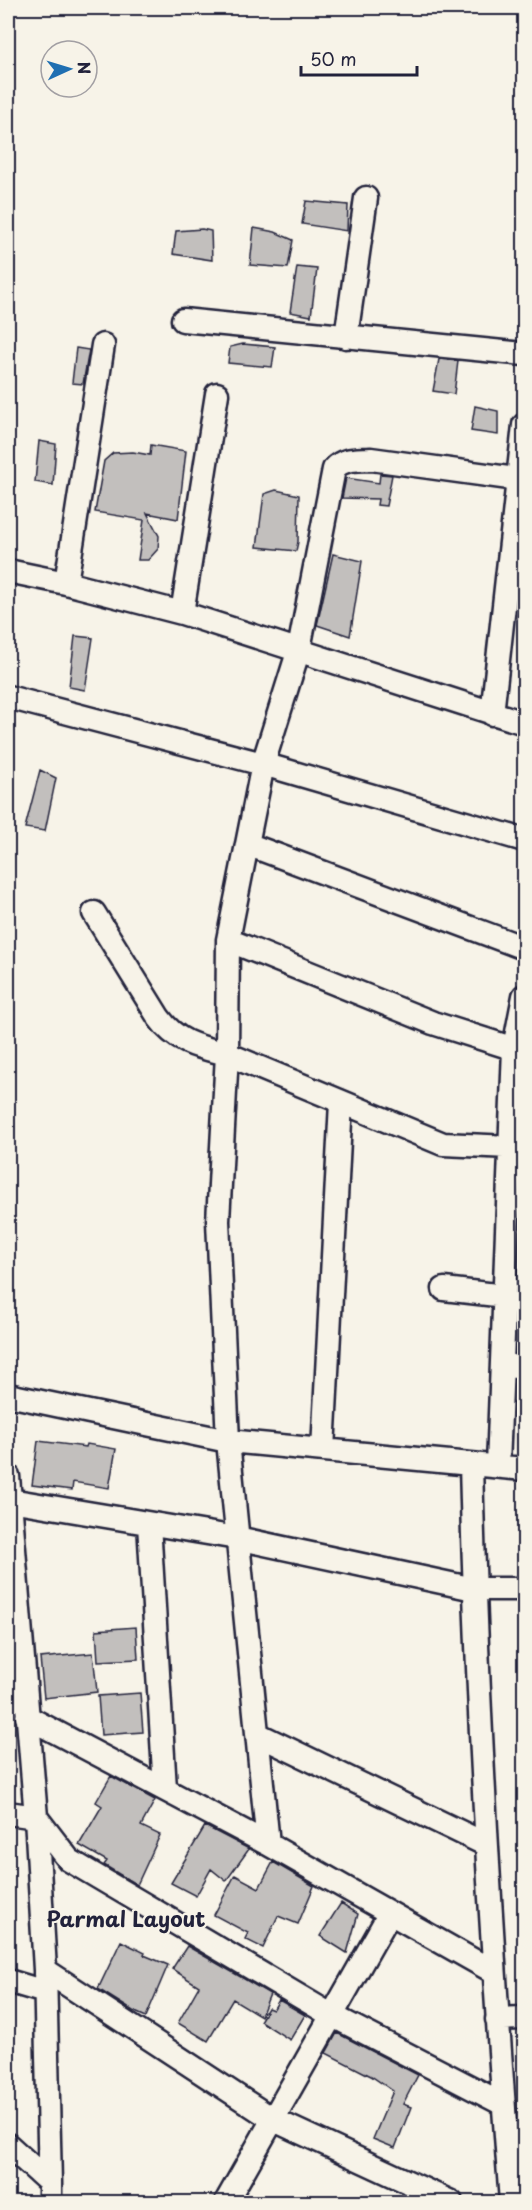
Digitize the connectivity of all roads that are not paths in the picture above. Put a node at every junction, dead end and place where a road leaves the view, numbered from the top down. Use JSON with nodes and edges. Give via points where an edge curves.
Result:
{"nodes":[{"id":1,"x":366,"y":198,"type":"dead end"},
{"id":2,"x":183,"y":320,"type":"dead end"},
{"id":3,"x":346,"y":336,"type":"junction"},
{"id":4,"x":103,"y":345,"type":"dead end"},
{"id":5,"x":525,"y":354,"type":"edge"},
{"id":6,"x":217,"y":394,"type":"dead end"},
{"id":7,"x":525,"y":425,"type":"edge"},
{"id":8,"x":521,"y":480,"type":"edge"},
{"id":9,"x":8,"y":571,"type":"edge"},
{"id":10,"x":66,"y":584,"type":"junction"},
{"id":11,"x":515,"y":587,"type":"edge"},
{"id":12,"x":182,"y":613,"type":"junction"},
{"id":13,"x":299,"y":649,"type":"junction"},
{"id":14,"x":8,"y":697,"type":"edge"},
{"id":15,"x":492,"y":714,"type":"junction"},
{"id":16,"x":525,"y":723,"type":"edge"},
{"id":17,"x":263,"y":764,"type":"junction"},
{"id":18,"x":525,"y":840,"type":"edge"},
{"id":19,"x":247,"y":844,"type":"junction"},
{"id":20,"x":94,"y":913,"type":"dead end"},
{"id":21,"x":228,"y":940,"type":"junction"},
{"id":22,"x":525,"y":948,"type":"edge"},
{"id":23,"x":525,"y":996,"type":"edge"},
{"id":24,"x":519,"y":1050,"type":"edge"},
{"id":25,"x":227,"y":1054,"type":"junction"},
{"id":26,"x":341,"y":1102,"type":"junction"},
{"id":27,"x":510,"y":1146,"type":"junction"},
{"id":28,"x":444,"y":1290,"type":"dead end"},
{"id":29,"x":505,"y":1296,"type":"junction"},
{"id":30,"x":514,"y":1367,"type":"edge"},
{"id":31,"x":8,"y":1395,"type":"edge"},
{"id":32,"x":228,"y":1441,"type":"junction"},
{"id":33,"x":323,"y":1450,"type":"junction"},
{"id":34,"x":471,"y":1464,"type":"junction"},
{"id":35,"x":498,"y":1466,"type":"junction"},
{"id":36,"x":525,"y":1469,"type":"edge"},
{"id":37,"x":8,"y":1476,"type":"edge"},
{"id":38,"x":9,"y":1500,"type":"junction"},
{"id":39,"x":149,"y":1524,"type":"junction"},
{"id":40,"x":237,"y":1538,"type":"junction"},
{"id":41,"x":11,"y":1570,"type":"edge"},
{"id":42,"x":474,"y":1589,"type":"junction"},
{"id":43,"x":525,"y":1589,"type":"edge"},
{"id":44,"x":16,"y":1685,"type":"edge"},
{"id":45,"x":27,"y":1717,"type":"junction"},
{"id":46,"x":256,"y":1734,"type":"junction"},
{"id":47,"x":165,"y":1789,"type":"junction"},
{"id":48,"x":8,"y":1813,"type":"edge"},
{"id":49,"x":36,"y":1817,"type":"junction"},
{"id":50,"x":268,"y":1844,"type":"junction"},
{"id":51,"x":485,"y":1844,"type":"junction"},
{"id":52,"x":390,"y":1913,"type":"junction"},
{"id":53,"x":45,"y":1970,"type":"junction"},
{"id":54,"x":494,"y":1972,"type":"junction"},
{"id":55,"x":8,"y":1980,"type":"edge"},
{"id":56,"x":45,"y":1992,"type":"junction"},
{"id":57,"x":331,"y":2015,"type":"junction"},
{"id":58,"x":525,"y":2018,"type":"edge"},
{"id":59,"x":497,"y":2019,"type":"junction"},
{"id":60,"x":503,"y":2104,"type":"junction"},
{"id":61,"x":274,"y":2120,"type":"junction"},
{"id":62,"x":8,"y":2145,"type":"edge"},
{"id":63,"x":50,"y":2193,"type":"edge"},
{"id":64,"x":226,"y":2202,"type":"edge"},
{"id":65,"x":451,"y":2202,"type":"edge"},
{"id":66,"x":511,"y":2202,"type":"edge"}],
"edges":[{"from":1,"to":3,"type":"street"},
{"from":2,"to":3,"type":"street"},
{"from":3,"to":5,"type":"street"},
{"from":4,"to":10,"type":"street"},
{"from":6,"to":12,"type":"street"},
{"from":7,"to":8,"type":"street"},
{"from":8,"to":11,"type":"street"},
{"from":8,"to":13,"type":"street","via":[[370,459],[339,463],[331,476]]},
{"from":9,"to":10,"type":"street"},
{"from":10,"to":12,"type":"street"},
{"from":11,"to":15,"type":"street"},
{"from":12,"to":13,"type":"street"},
{"from":13,"to":15,"type":"street"},
{"from":13,"to":17,"type":"street"},
{"from":14,"to":17,"type":"street"},
{"from":15,"to":16,"type":"street"},
{"from":17,"to":18,"type":"street"},
{"from":17,"to":19,"type":"street"},
{"from":19,"to":21,"type":"street"},
{"from":19,"to":22,"type":"street"},
{"from":20,"to":25,"type":"street","via":[[167,1029],[191,1046]]},
{"from":21,"to":24,"type":"street","via":[[433,1023]]},
{"from":21,"to":25,"type":"street"},
{"from":23,"to":24,"type":"street"},
{"from":24,"to":27,"type":"street"},
{"from":25,"to":26,"type":"street"},
{"from":25,"to":32,"type":"street","via":[[218,1221]]},
{"from":26,"to":27,"type":"street","via":[[443,1144]]},
{"from":26,"to":33,"type":"street"},
{"from":27,"to":29,"type":"street"},
{"from":28,"to":29,"type":"street"},
{"from":29,"to":30,"type":"street"},
{"from":30,"to":35,"type":"street"},
{"from":31,"to":32,"type":"street"},
{"from":32,"to":33,"type":"street"},
{"from":32,"to":40,"type":"street"},
{"from":33,"to":34,"type":"street"},
{"from":34,"to":35,"type":"street"},
{"from":34,"to":42,"type":"street"},
{"from":35,"to":36,"type":"street"},
{"from":37,"to":38,"type":"street"},
{"from":38,"to":39,"type":"street"},
{"from":38,"to":41,"type":"street"},
{"from":39,"to":40,"type":"street"},
{"from":39,"to":47,"type":"street"},
{"from":40,"to":42,"type":"street"},
{"from":40,"to":46,"type":"street"},
{"from":41,"to":44,"type":"street"},
{"from":42,"to":43,"type":"street"},
{"from":42,"to":51,"type":"street"},
{"from":44,"to":45,"type":"street"},
{"from":45,"to":47,"type":"street"},
{"from":45,"to":49,"type":"street"},
{"from":46,"to":50,"type":"street"},
{"from":46,"to":51,"type":"street"},
{"from":47,"to":50,"type":"street"},
{"from":48,"to":49,"type":"street"},
{"from":49,"to":53,"type":"street"},
{"from":49,"to":57,"type":"street","via":[[69,1860]]},
{"from":50,"to":52,"type":"street"},
{"from":51,"to":54,"type":"street"},
{"from":52,"to":54,"type":"street"},
{"from":52,"to":57,"type":"street"},
{"from":53,"to":56,"type":"street"},
{"from":53,"to":61,"type":"street"},
{"from":54,"to":59,"type":"street"},
{"from":55,"to":56,"type":"street"},
{"from":56,"to":63,"type":"street"},
{"from":57,"to":60,"type":"street"},
{"from":57,"to":61,"type":"street"},
{"from":58,"to":59,"type":"street"},
{"from":59,"to":60,"type":"street"},
{"from":60,"to":66,"type":"street"},
{"from":61,"to":64,"type":"street"},
{"from":61,"to":65,"type":"street"},
{"from":62,"to":63,"type":"street"}]}
